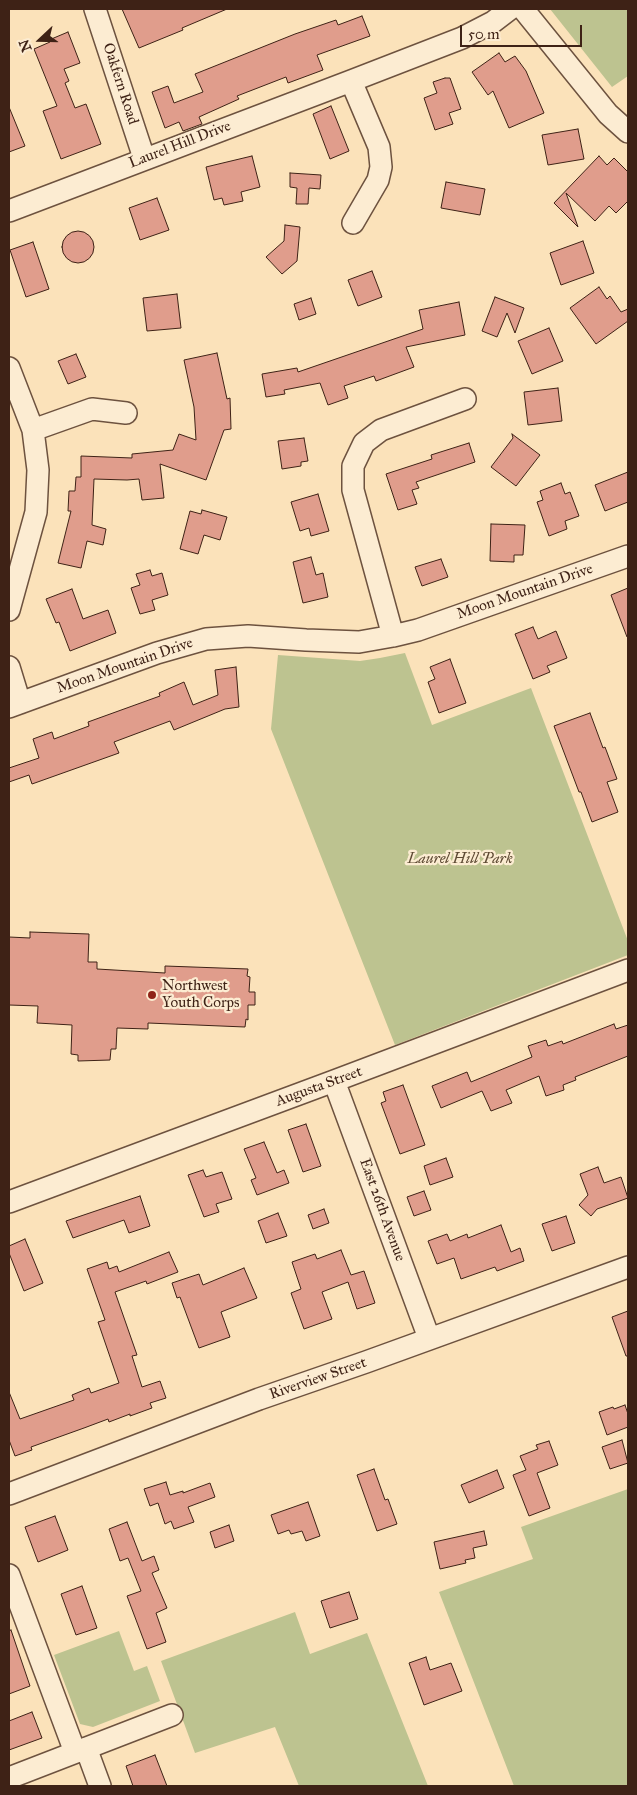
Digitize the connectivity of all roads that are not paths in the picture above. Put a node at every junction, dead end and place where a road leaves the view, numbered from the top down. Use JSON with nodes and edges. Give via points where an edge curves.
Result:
{"nodes":[{"id":1,"x":95,"y":9,"type":"edge"},
{"id":2,"x":510,"y":9,"type":"edge"},
{"id":3,"x":523,"y":9,"type":"edge"},
{"id":4,"x":351,"y":82,"type":"junction"},
{"id":5,"x":628,"y":132,"type":"edge"},
{"id":6,"x":144,"y":158,"type":"junction"},
{"id":7,"x":9,"y":211,"type":"edge"},
{"id":8,"x":353,"y":223,"type":"dead end"},
{"id":9,"x":9,"y":368,"type":"edge"},
{"id":10,"x":465,"y":399,"type":"dead end"},
{"id":11,"x":126,"y":414,"type":"dead end"},
{"id":12,"x":33,"y":430,"type":"junction"},
{"id":13,"x":628,"y":556,"type":"edge"},
{"id":14,"x":9,"y":610,"type":"edge"},
{"id":15,"x":393,"y":636,"type":"junction"},
{"id":16,"x":9,"y":667,"type":"edge"},
{"id":17,"x":14,"y":705,"type":"edge"},
{"id":18,"x":628,"y":970,"type":"edge"},
{"id":19,"x":334,"y":1082,"type":"junction"},
{"id":20,"x":9,"y":1202,"type":"edge"},
{"id":21,"x":628,"y":1267,"type":"edge"},
{"id":22,"x":429,"y":1338,"type":"junction"},
{"id":23,"x":9,"y":1494,"type":"edge"},
{"id":24,"x":9,"y":1576,"type":"edge"},
{"id":25,"x":172,"y":1715,"type":"dead end"},
{"id":26,"x":80,"y":1750,"type":"junction"},
{"id":27,"x":9,"y":1778,"type":"edge"},
{"id":28,"x":100,"y":1786,"type":"edge"}],
"edges":[{"from":1,"to":6,"type":"street","name":"Oakfern Road"},
{"from":2,"to":4,"type":"street","name":"Laurel Hill Drive","via":[[462,38]]},
{"from":3,"to":5,"type":"street","via":[[608,114]]},
{"from":4,"to":6,"type":"street","name":"Laurel Hill Drive"},
{"from":4,"to":8,"type":"street","via":[[379,147],[381,167],[378,180]]},
{"from":6,"to":7,"type":"street","name":"Laurel Hill Drive"},
{"from":9,"to":12,"type":"street"},
{"from":10,"to":15,"type":"street","via":[[381,430],[364,443],[353,466],[353,490]]},
{"from":11,"to":12,"type":"street","via":[[92,410]]},
{"from":12,"to":14,"type":"street","via":[[38,470],[36,512]]},
{"from":13,"to":15,"type":"street","name":"Moon Mountain Drive"},
{"from":15,"to":17,"type":"street","name":"Moon Mountain Drive","via":[[359,642],[248,636],[206,638]]},
{"from":16,"to":17,"type":"street"},
{"from":18,"to":19,"type":"street","name":"Augusta Street"},
{"from":19,"to":20,"type":"street","name":"Augusta Street"},
{"from":19,"to":22,"type":"street","name":"East 26th Avenue"},
{"from":21,"to":22,"type":"street","name":"Riverview Street"},
{"from":22,"to":23,"type":"street","name":"Riverview Street"},
{"from":24,"to":26,"type":"street"},
{"from":25,"to":26,"type":"street"},
{"from":26,"to":27,"type":"street"},
{"from":26,"to":28,"type":"street"}]}
